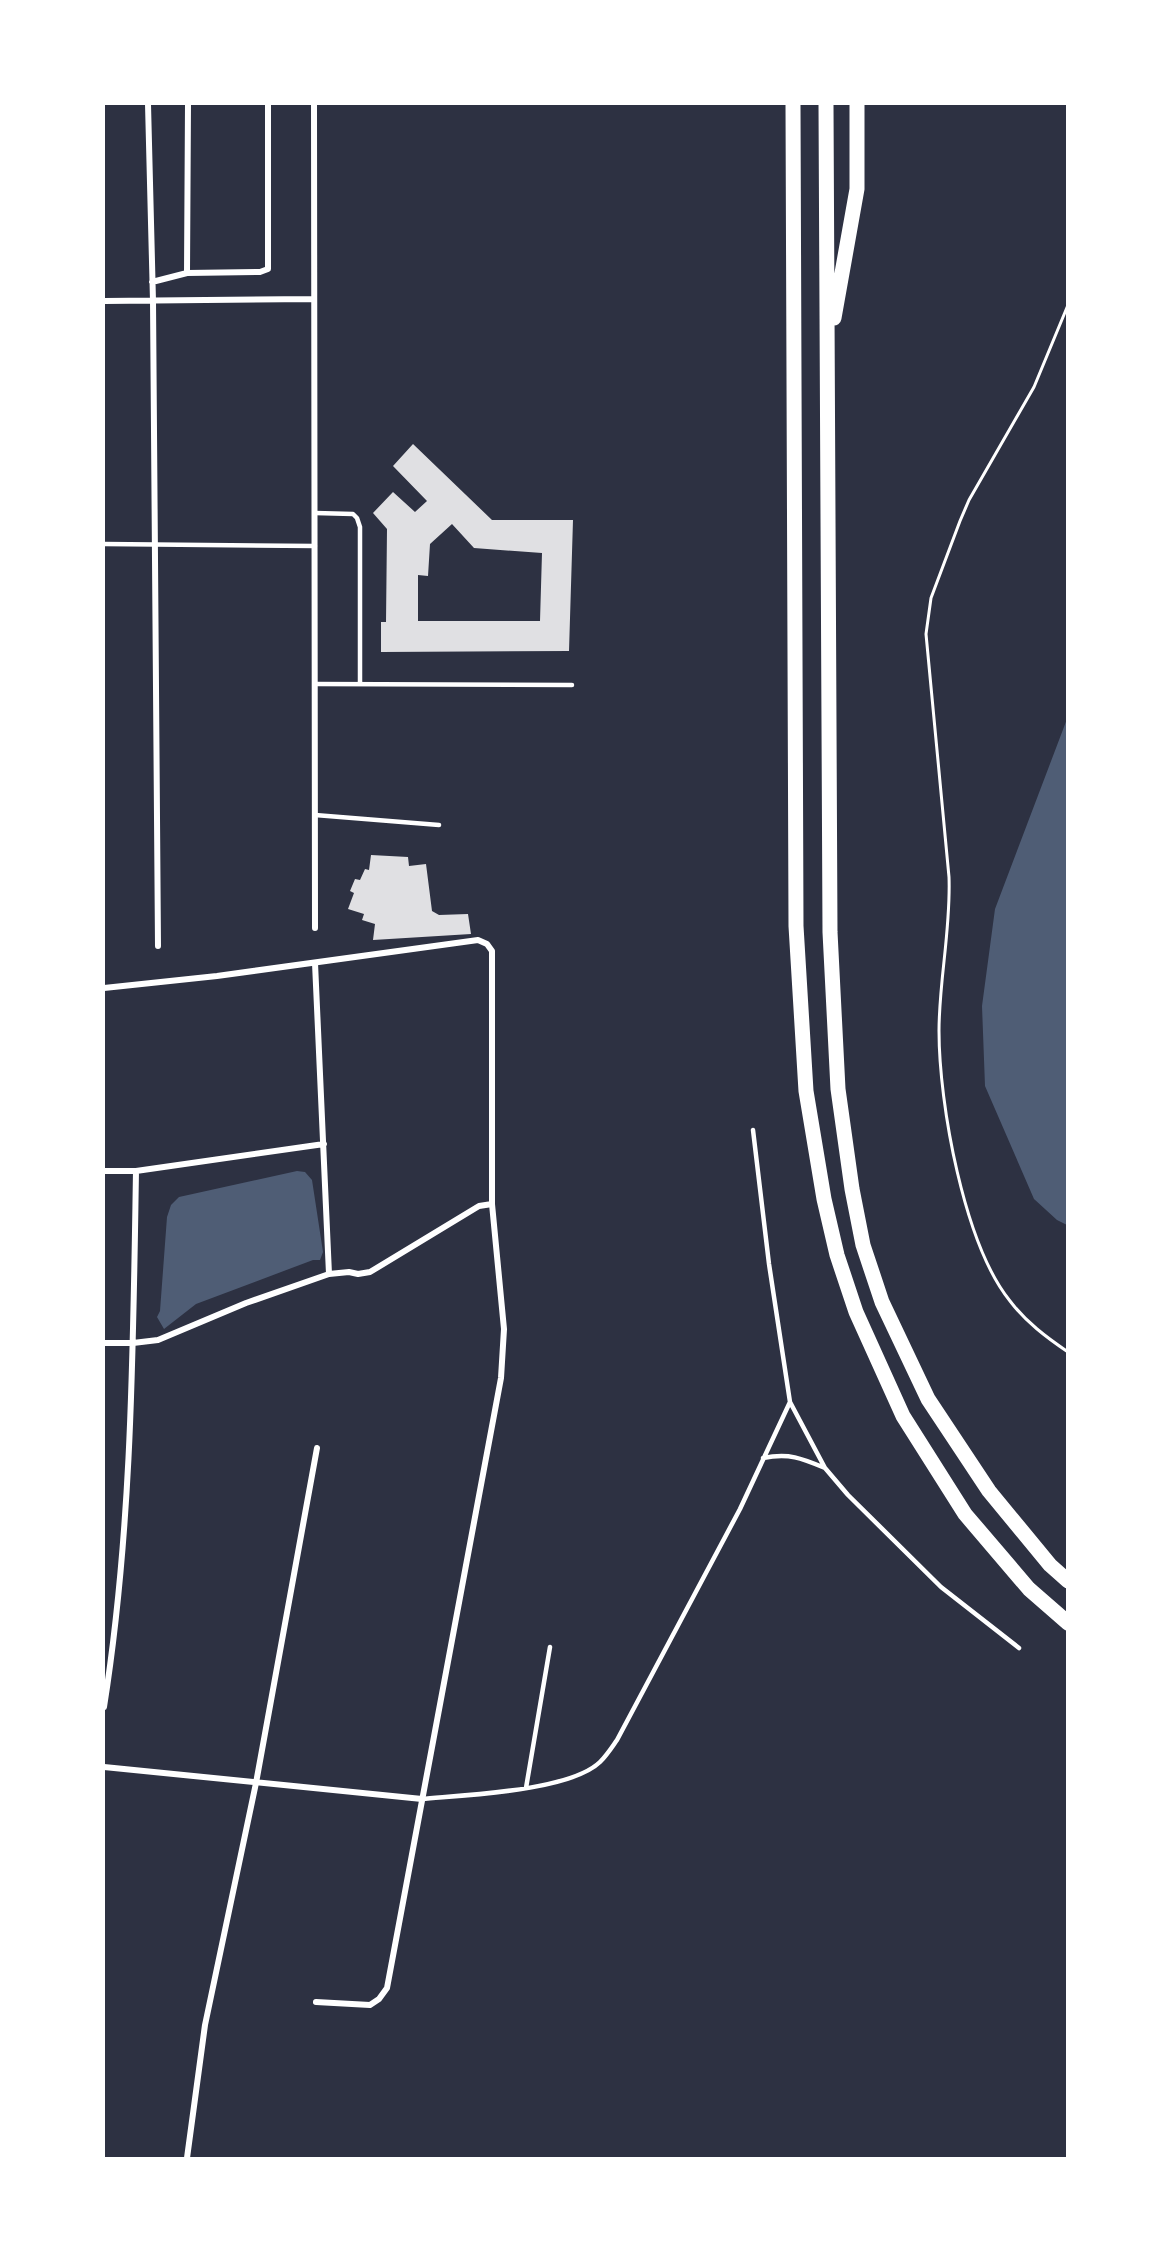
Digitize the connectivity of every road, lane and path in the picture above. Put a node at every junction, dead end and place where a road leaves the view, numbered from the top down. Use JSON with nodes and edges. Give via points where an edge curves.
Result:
{"nodes":[{"id":1,"x":148,"y":104,"type":"edge"},
{"id":2,"x":188,"y":104,"type":"edge"},
{"id":3,"x":268,"y":104,"type":"edge"},
{"id":4,"x":314,"y":104,"type":"edge"},
{"id":5,"x":793,"y":104,"type":"edge"},
{"id":6,"x":826,"y":104,"type":"edge"},
{"id":7,"x":857,"y":104,"type":"edge"},
{"id":8,"x":187,"y":273,"type":"junction"},
{"id":9,"x":152,"y":282,"type":"junction"},
{"id":10,"x":314,"y":300,"type":"junction"},
{"id":11,"x":104,"y":301,"type":"edge"},
{"id":12,"x":153,"y":301,"type":"junction"},
{"id":13,"x":1068,"y":305,"type":"edge"},
{"id":14,"x":827,"y":360,"type":"junction"},
{"id":15,"x":315,"y":513,"type":"junction"},
{"id":16,"x":104,"y":544,"type":"edge"},
{"id":17,"x":155,"y":545,"type":"junction"},
{"id":18,"x":315,"y":546,"type":"junction"},
{"id":19,"x":315,"y":684,"type":"junction"},
{"id":20,"x":360,"y":684,"type":"junction"},
{"id":21,"x":572,"y":685,"type":"dead end"},
{"id":22,"x":315,"y":814,"type":"junction"},
{"id":23,"x":439,"y":825,"type":"dead end"},
{"id":24,"x":315,"y":928,"type":"dead end"},
{"id":25,"x":158,"y":946,"type":"dead end"},
{"id":26,"x":315,"y":963,"type":"junction"},
{"id":27,"x":104,"y":988,"type":"edge"},
{"id":28,"x":753,"y":1130,"type":"dead end"},
{"id":29,"x":324,"y":1144,"type":"junction"},
{"id":30,"x":104,"y":1171,"type":"edge"},
{"id":31,"x":136,"y":1171,"type":"junction"},
{"id":32,"x":492,"y":1204,"type":"junction"},
{"id":33,"x":329,"y":1274,"type":"junction"},
{"id":34,"x":104,"y":1343,"type":"edge"},
{"id":35,"x":133,"y":1343,"type":"junction"},
{"id":36,"x":1068,"y":1352,"type":"edge"},
{"id":37,"x":790,"y":1402,"type":"junction"},
{"id":38,"x":317,"y":1448,"type":"dead end"},
{"id":39,"x":763,"y":1458,"type":"junction"},
{"id":40,"x":825,"y":1468,"type":"junction"},
{"id":41,"x":1068,"y":1581,"type":"edge"},
{"id":42,"x":1068,"y":1623,"type":"edge"},
{"id":43,"x":549,"y":1647,"type":"dead end"},
{"id":44,"x":1019,"y":1648,"type":"dead end"},
{"id":45,"x":104,"y":1707,"type":"edge"},
{"id":46,"x":104,"y":1767,"type":"edge"},
{"id":47,"x":256,"y":1783,"type":"junction"},
{"id":48,"x":526,"y":1788,"type":"junction"},
{"id":49,"x":422,"y":1799,"type":"junction"},
{"id":50,"x":316,"y":2002,"type":"dead end"},
{"id":51,"x":187,"y":2158,"type":"edge"}],
"edges":[{"from":1,"to":9,"type":"street"},
{"from":2,"to":8,"type":"street"},
{"from":3,"to":8,"type":"street","via":[[268,269]]},
{"from":4,"to":10,"type":"street"},
{"from":5,"to":42,"type":"highway","via":[[796,926],[806,1091],[824,1199],[855,1312],[903,1416],[965,1514],[1029,1589]]},
{"from":6,"to":14,"type":"highway"},
{"from":7,"to":14,"type":"highway","via":[[856,189]]},
{"from":8,"to":9,"type":"street"},
{"from":9,"to":12,"type":"street"},
{"from":10,"to":12,"type":"street"},
{"from":10,"to":15,"type":"street"},
{"from":11,"to":12,"type":"street"},
{"from":12,"to":17,"type":"street"},
{"from":13,"to":36,"type":"path","via":[[1034,387],[969,500],[931,598],[926,634],[950,903],[939,1031],[944,1104],[968,1216],[992,1270],[1008,1300],[1033,1328]]},
{"from":14,"to":41,"type":"highway","via":[[830,932],[838,1089],[863,1245],[882,1302],[927,1399],[989,1491]]},
{"from":15,"to":18,"type":"street"},
{"from":15,"to":20,"type":"lane","via":[[353,514],[360,527]]},
{"from":16,"to":17,"type":"lane"},
{"from":17,"to":18,"type":"lane"},
{"from":17,"to":25,"type":"street"},
{"from":18,"to":19,"type":"street"},
{"from":19,"to":20,"type":"lane"},
{"from":19,"to":22,"type":"street"},
{"from":20,"to":21,"type":"lane"},
{"from":22,"to":23,"type":"lane"},
{"from":22,"to":24,"type":"street"},
{"from":26,"to":27,"type":"street"},
{"from":26,"to":29,"type":"street"},
{"from":26,"to":32,"type":"street","via":[[478,940],[487,944],[492,951]]},
{"from":28,"to":37,"type":"lane"},
{"from":29,"to":31,"type":"street"},
{"from":29,"to":33,"type":"street"},
{"from":30,"to":31,"type":"street"},
{"from":31,"to":35,"type":"street"},
{"from":32,"to":33,"type":"street","via":[[479,1206],[370,1272]]},
{"from":32,"to":49,"type":"street","via":[[504,1329],[501,1378]]},
{"from":33,"to":35,"type":"street","via":[[158,1340]]},
{"from":34,"to":35,"type":"street"},
{"from":35,"to":45,"type":"street","via":[[116,1632]]},
{"from":37,"to":39,"type":"lane"},
{"from":37,"to":40,"type":"lane"},
{"from":38,"to":47,"type":"street"},
{"from":39,"to":40,"type":"lane","via":[[798,1457]]},
{"from":39,"to":48,"type":"lane","via":[[740,1509],[617,1740],[599,1763],[568,1779]]},
{"from":40,"to":44,"type":"lane","via":[[941,1587]]},
{"from":43,"to":48,"type":"lane"},
{"from":46,"to":47,"type":"street"},
{"from":47,"to":49,"type":"street"},
{"from":47,"to":51,"type":"street","via":[[206,2025]]},
{"from":48,"to":49,"type":"lane"},
{"from":49,"to":50,"type":"street","via":[[387,1988],[370,2005]]}]}
